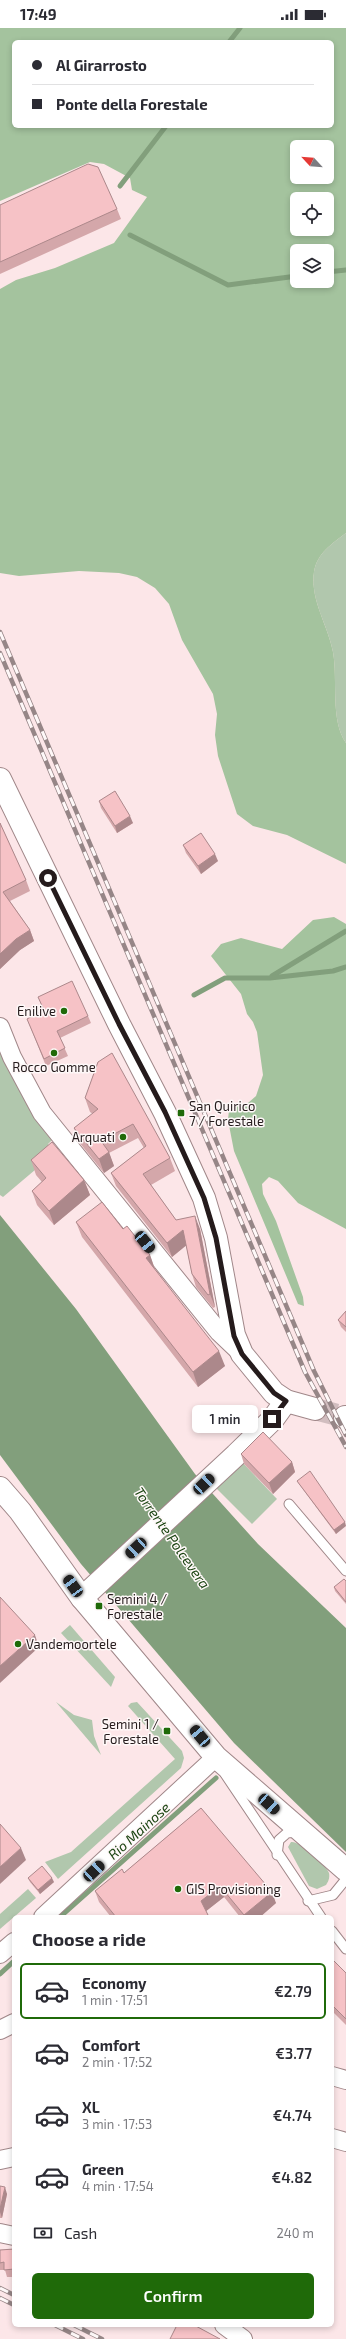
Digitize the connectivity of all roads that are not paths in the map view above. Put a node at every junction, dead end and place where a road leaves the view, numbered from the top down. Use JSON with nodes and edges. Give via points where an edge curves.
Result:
{"nodes":[{"id":1,"x":0,"y":779,"type":"edge"},
{"id":2,"x":0,"y":1027,"type":"edge"},
{"id":3,"x":242,"y":1354,"type":"junction"},
{"id":4,"x":286,"y":1401,"type":"junction"},
{"id":5,"x":315,"y":1409,"type":"tunnel mouth"},
{"id":6,"x":0,"y":1488,"type":"edge"},
{"id":7,"x":289,"y":1504,"type":"dead end"},
{"id":8,"x":346,"y":1571,"type":"edge"},
{"id":9,"x":82,"y":1598,"type":"junction"},
{"id":10,"x":216,"y":1757,"type":"junction"},
{"id":11,"x":301,"y":1832,"type":"junction"},
{"id":12,"x":278,"y":1855,"type":"junction"},
{"id":13,"x":346,"y":1870,"type":"edge"},
{"id":14,"x":346,"y":1879,"type":"edge"},
{"id":15,"x":308,"y":1901,"type":"junction"},
{"id":16,"x":45,"y":1915,"type":"edge"},
{"id":17,"x":319,"y":1915,"type":"edge"},
{"id":18,"x":334,"y":1934,"type":"edge"},
{"id":19,"x":12,"y":1944,"type":"edge"},
{"id":20,"x":346,"y":1949,"type":"edge"},
{"id":21,"x":0,"y":1954,"type":"edge"},
{"id":22,"x":12,"y":2025,"type":"edge"},
{"id":23,"x":0,"y":2030,"type":"edge"},
{"id":24,"x":334,"y":2077,"type":"edge"},
{"id":25,"x":346,"y":2080,"type":"edge"},
{"id":26,"x":334,"y":2139,"type":"edge"},
{"id":27,"x":346,"y":2142,"type":"edge"},
{"id":28,"x":12,"y":2157,"type":"edge"},
{"id":29,"x":0,"y":2160,"type":"edge"},
{"id":30,"x":0,"y":2233,"type":"edge"},
{"id":31,"x":12,"y":2236,"type":"edge"},
{"id":32,"x":227,"y":2327,"type":"edge"},
{"id":33,"x":242,"y":2339,"type":"edge"}],
"edges":[{"from":1,"to":3,"type":"main road","via":[[119,1024],[165,1112],[204,1198],[216,1238],[234,1336]]},
{"from":2,"to":3,"type":"street","via":[[12,1057],[42,1113],[219,1332]]},
{"from":3,"to":4,"type":"main road","via":[[274,1393]]},
{"from":4,"to":5,"type":"main road"},
{"from":4,"to":9,"type":"main road","via":[[272,1419]]},
{"from":6,"to":9,"type":"main road","via":[[20,1511]]},
{"from":7,"to":8,"type":"lane"},
{"from":9,"to":10,"type":"main road"},
{"from":10,"to":11,"type":"main road"},
{"from":10,"to":12,"type":"lane","via":[[230,1784]]},
{"from":10,"to":16,"type":"street"},
{"from":11,"to":12,"type":"lane","via":[[286,1833],[279,1840]]},
{"from":11,"to":13,"type":"main road"},
{"from":12,"to":15,"type":"lane"},
{"from":14,"to":15,"type":"lane","via":[[333,1895]]},
{"from":15,"to":17,"type":"lane"},
{"from":18,"to":20,"type":"lane"},
{"from":19,"to":21,"type":"street"},
{"from":22,"to":23,"type":"street"},
{"from":24,"to":25,"type":"street"},
{"from":26,"to":27,"type":"street"},
{"from":28,"to":29,"type":"street"},
{"from":30,"to":31,"type":"street"},
{"from":32,"to":33,"type":"street"}]}
